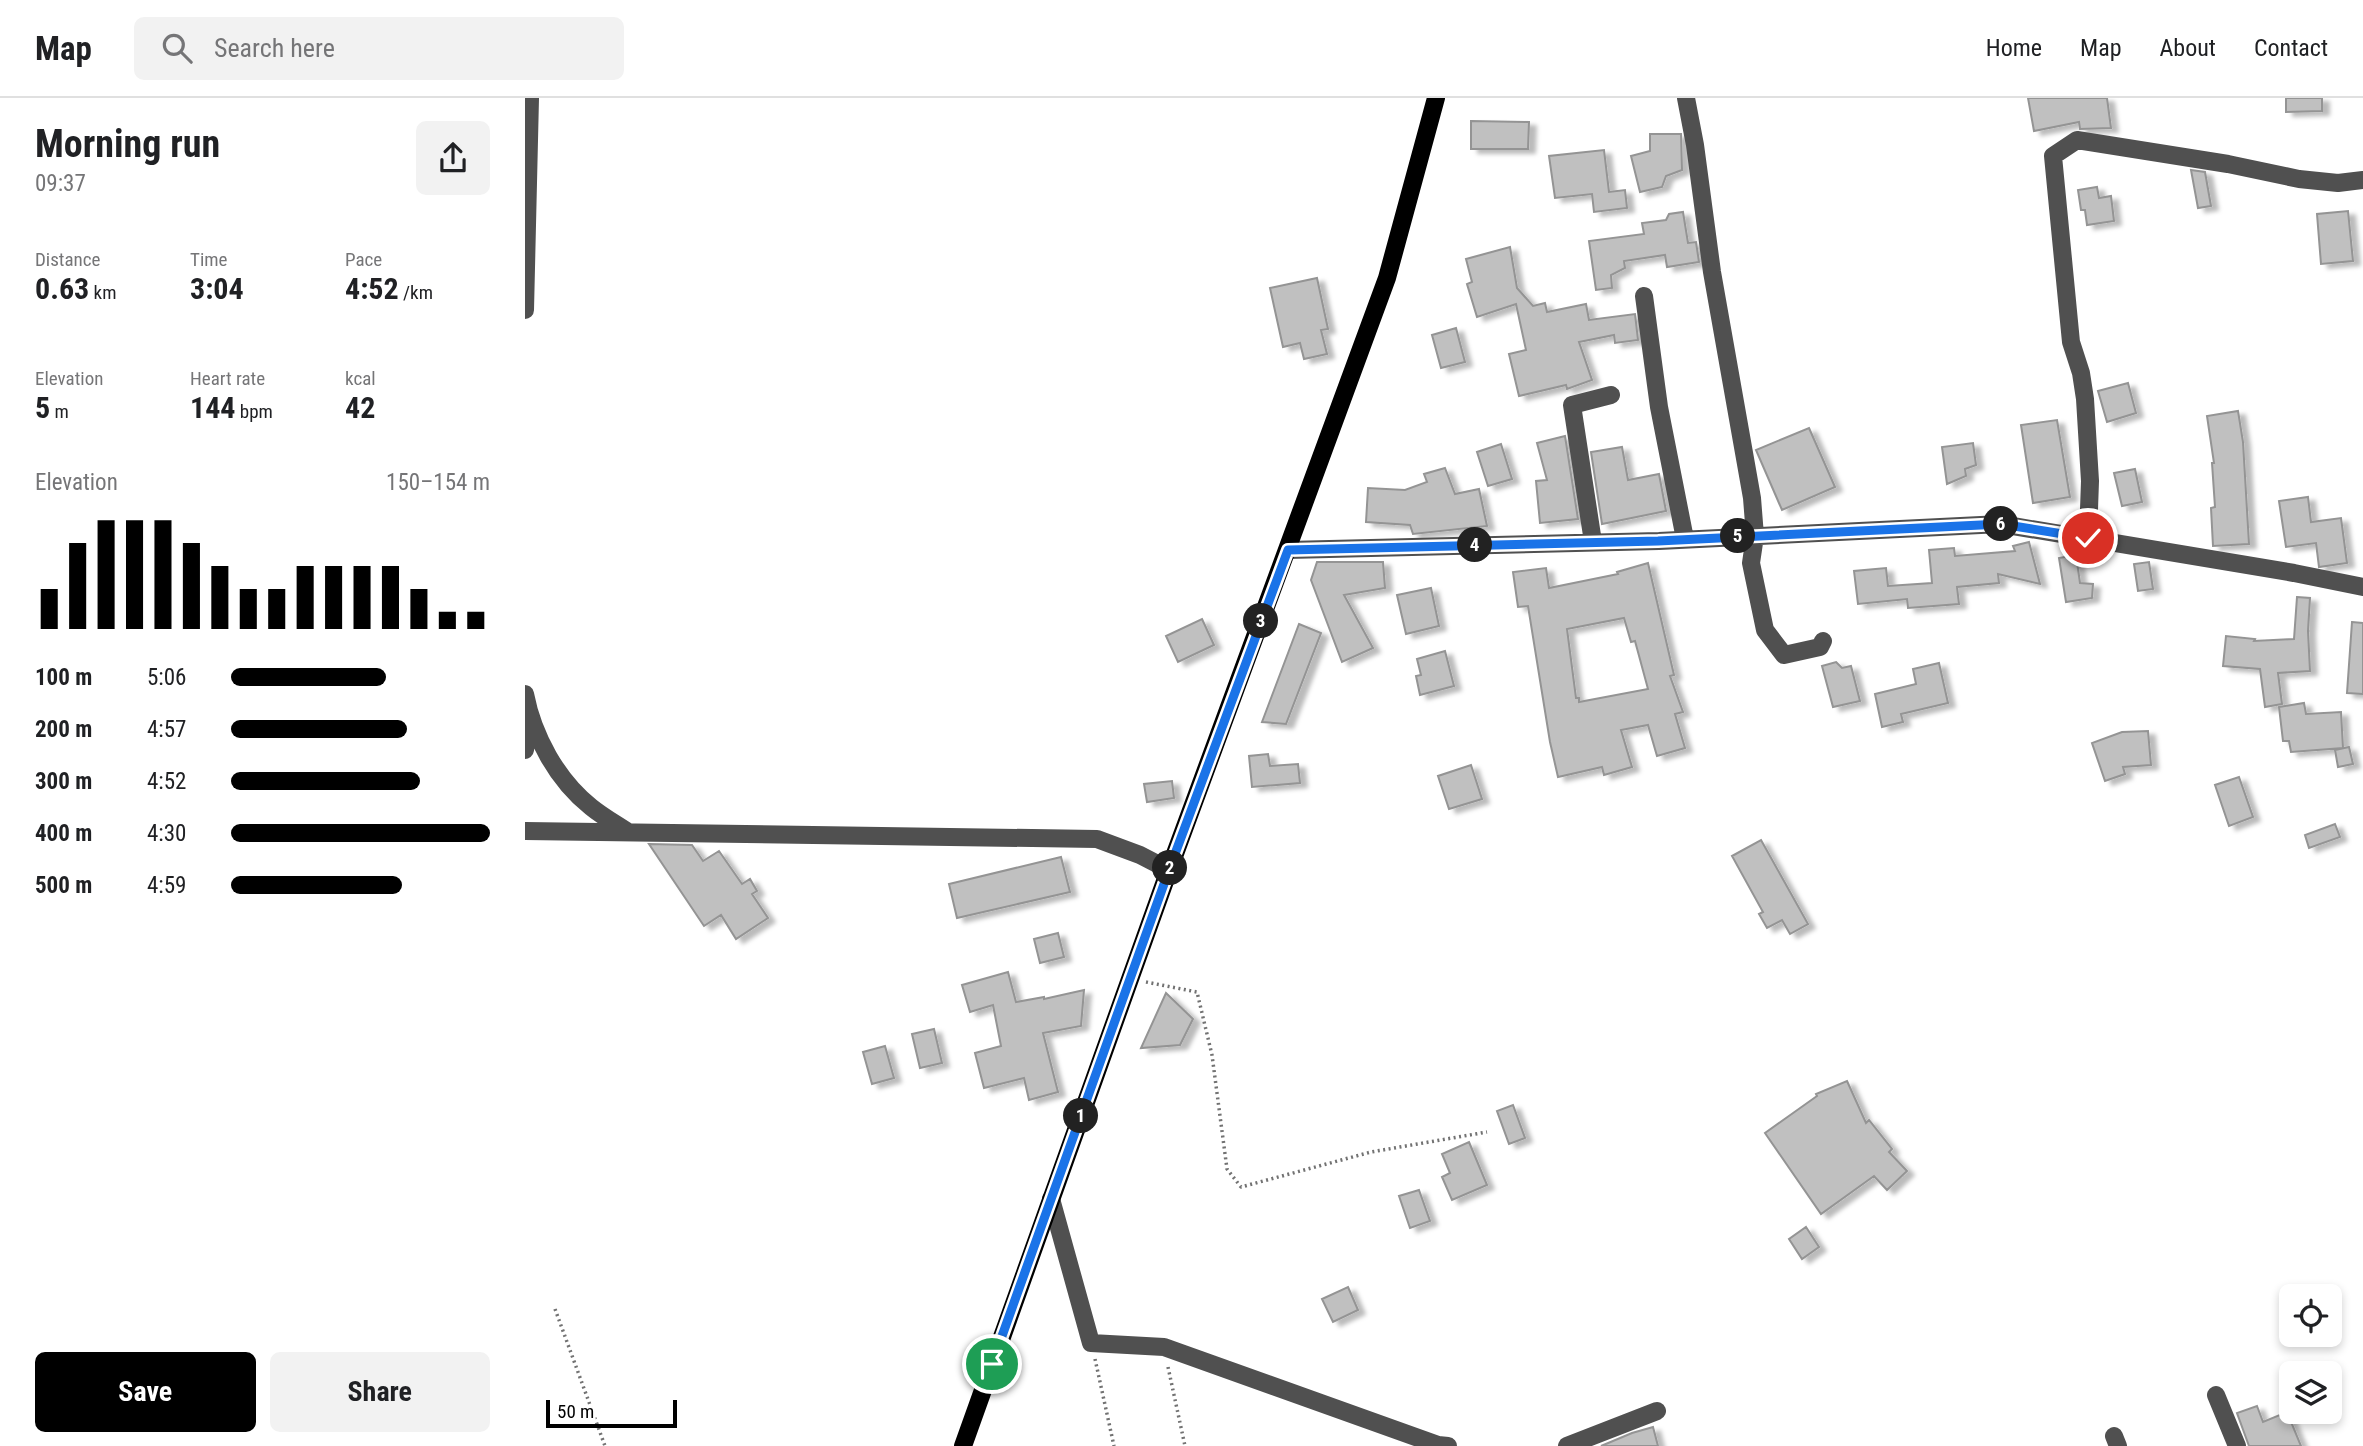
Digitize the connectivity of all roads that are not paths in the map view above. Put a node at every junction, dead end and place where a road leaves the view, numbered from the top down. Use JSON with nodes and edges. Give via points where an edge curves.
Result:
{"nodes":[{"id":1,"x":530,"y":98,"type":"edge"},
{"id":2,"x":1436,"y":98,"type":"edge"},
{"id":3,"x":1686,"y":98,"type":"edge"},
{"id":4,"x":2363,"y":180,"type":"edge"},
{"id":5,"x":1644,"y":296,"type":"dead end"},
{"id":6,"x":525,"y":310,"type":"edge"},
{"id":7,"x":1611,"y":395,"type":"dead end"},
{"id":8,"x":1755,"y":536,"type":"junction"},
{"id":9,"x":2088,"y":538,"type":"junction"},
{"id":10,"x":1685,"y":539,"type":"junction"},
{"id":11,"x":1593,"y":542,"type":"junction"},
{"id":12,"x":1288,"y":550,"type":"junction"},
{"id":13,"x":2363,"y":587,"type":"edge"},
{"id":14,"x":1823,"y":641,"type":"dead end"},
{"id":15,"x":525,"y":694,"type":"edge"},
{"id":16,"x":529,"y":716,"type":"junction"},
{"id":17,"x":525,"y":750,"type":"edge"},
{"id":18,"x":525,"y":831,"type":"edge"},
{"id":19,"x":628,"y":832,"type":"junction"},
{"id":20,"x":1169,"y":870,"type":"junction"},
{"id":21,"x":1051,"y":1199,"type":"junction"},
{"id":22,"x":2216,"y":1395,"type":"dead end"},
{"id":23,"x":1657,"y":1411,"type":"dead end"},
{"id":24,"x":963,"y":1446,"type":"edge"},
{"id":25,"x":1448,"y":1446,"type":"edge"},
{"id":26,"x":1567,"y":1446,"type":"edge"},
{"id":27,"x":2237,"y":1446,"type":"edge"}],
"edges":[{"from":1,"to":6,"type":"street"},
{"from":2,"to":12,"type":"main road","via":[[1387,278]]},
{"from":3,"to":8,"type":"street"},
{"from":4,"to":9,"type":"street","via":[[2299,179],[2077,140],[2053,156],[2071,342],[2085,399]]},
{"from":5,"to":10,"type":"street","via":[[1659,407]]},
{"from":7,"to":11,"type":"street","via":[[1572,405]]},
{"from":8,"to":9,"type":"street","via":[[2001,524]]},
{"from":8,"to":10,"type":"street"},
{"from":8,"to":14,"type":"street","via":[[1751,563],[1765,630],[1784,655],[1820,647]]},
{"from":9,"to":13,"type":"street"},
{"from":10,"to":11,"type":"street"},
{"from":11,"to":12,"type":"street"},
{"from":12,"to":20,"type":"main road"},
{"from":15,"to":16,"type":"street"},
{"from":16,"to":17,"type":"street"},
{"from":16,"to":19,"type":"street","via":[[555,769],[590,807]]},
{"from":18,"to":19,"type":"street"},
{"from":19,"to":20,"type":"street","via":[[1097,839]]},
{"from":20,"to":21,"type":"main road"},
{"from":21,"to":24,"type":"main road"},
{"from":21,"to":25,"type":"street","via":[[1091,1343],[1164,1348]]},
{"from":22,"to":27,"type":"street"},
{"from":23,"to":26,"type":"street"}]}
